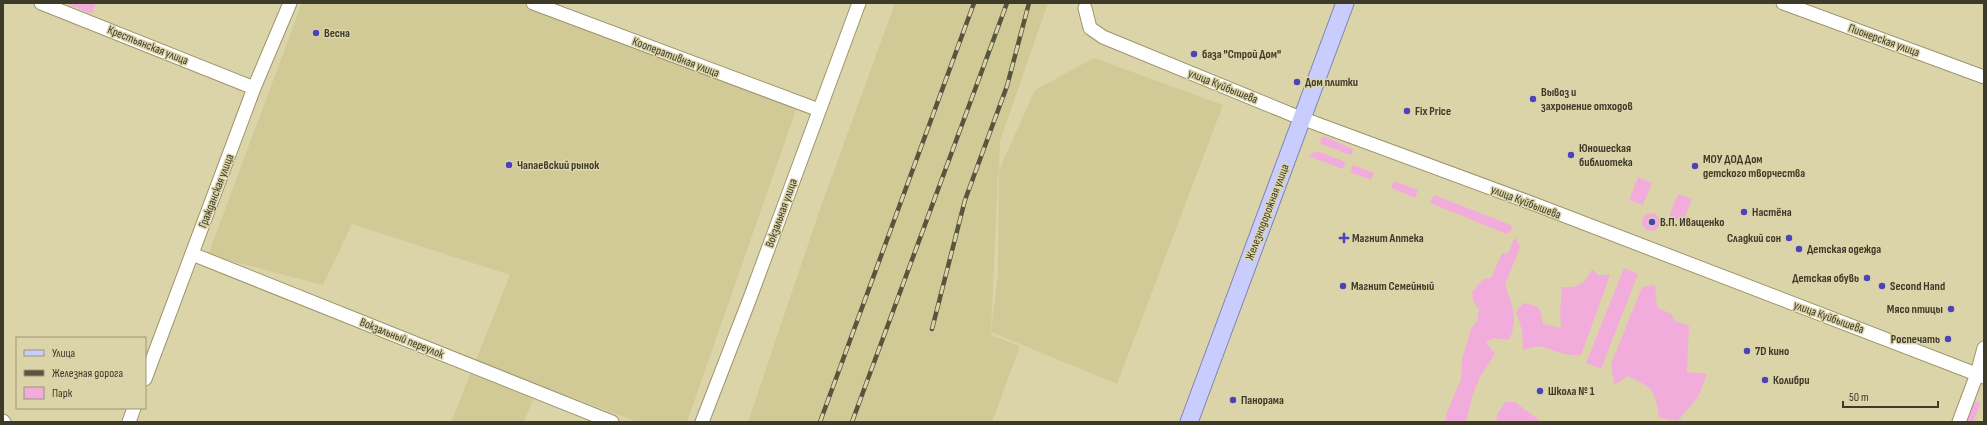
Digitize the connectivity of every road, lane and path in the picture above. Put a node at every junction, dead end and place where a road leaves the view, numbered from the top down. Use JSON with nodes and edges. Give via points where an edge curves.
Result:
{"nodes":[{"id":1,"x":41,"y":3,"type":"edge"},
{"id":2,"x":290,"y":3,"type":"edge"},
{"id":3,"x":533,"y":3,"type":"edge"},
{"id":4,"x":859,"y":3,"type":"edge"},
{"id":5,"x":1346,"y":3,"type":"edge"},
{"id":6,"x":1783,"y":3,"type":"edge"},
{"id":7,"x":1085,"y":8,"type":"dead end"},
{"id":8,"x":1984,"y":77,"type":"edge"},
{"id":9,"x":254,"y":88,"type":"junction"},
{"id":10,"x":819,"y":110,"type":"junction"},
{"id":11,"x":1302,"y":118,"type":"junction"},
{"id":12,"x":192,"y":254,"type":"junction"},
{"id":13,"x":1984,"y":348,"type":"edge"},
{"id":14,"x":1981,"y":376,"type":"edge"},
{"id":15,"x":146,"y":377,"type":"edge"},
{"id":16,"x":134,"y":409,"type":"edge"},
{"id":17,"x":129,"y":422,"type":"edge"},
{"id":18,"x":612,"y":422,"type":"edge"},
{"id":19,"x":702,"y":422,"type":"edge"},
{"id":20,"x":1188,"y":422,"type":"edge"},
{"id":21,"x":1959,"y":422,"type":"edge"}],
"edges":[{"from":1,"to":9,"type":"street","name":"Крестьянская улица"},
{"from":2,"to":9,"type":"street","name":"Гражданская улица"},
{"from":3,"to":10,"type":"street","name":"Кооперативная улица"},
{"from":4,"to":10,"type":"street","name":"Вокзальная улица"},
{"from":5,"to":11,"type":"main road","name":"Железнодорожная улица"},
{"from":6,"to":8,"type":"street","name":"Пионерская улица"},
{"from":7,"to":11,"type":"street","name":"улица Куйбышева","via":[[1090,28],[1104,37]]},
{"from":9,"to":12,"type":"street","name":"Гражданская улица"},
{"from":10,"to":19,"type":"street","name":"Вокзальная улица"},
{"from":11,"to":14,"type":"street","name":"улица Куйбышева","via":[[1892,340]]},
{"from":11,"to":20,"type":"main road","name":"Железнодорожная улица"},
{"from":12,"to":15,"type":"street","name":"Гражданская улица"},
{"from":12,"to":18,"type":"street","name":"Вокзальный переулок"},
{"from":13,"to":14,"type":"street"},
{"from":14,"to":21,"type":"street"},
{"from":16,"to":17,"type":"street"}]}
